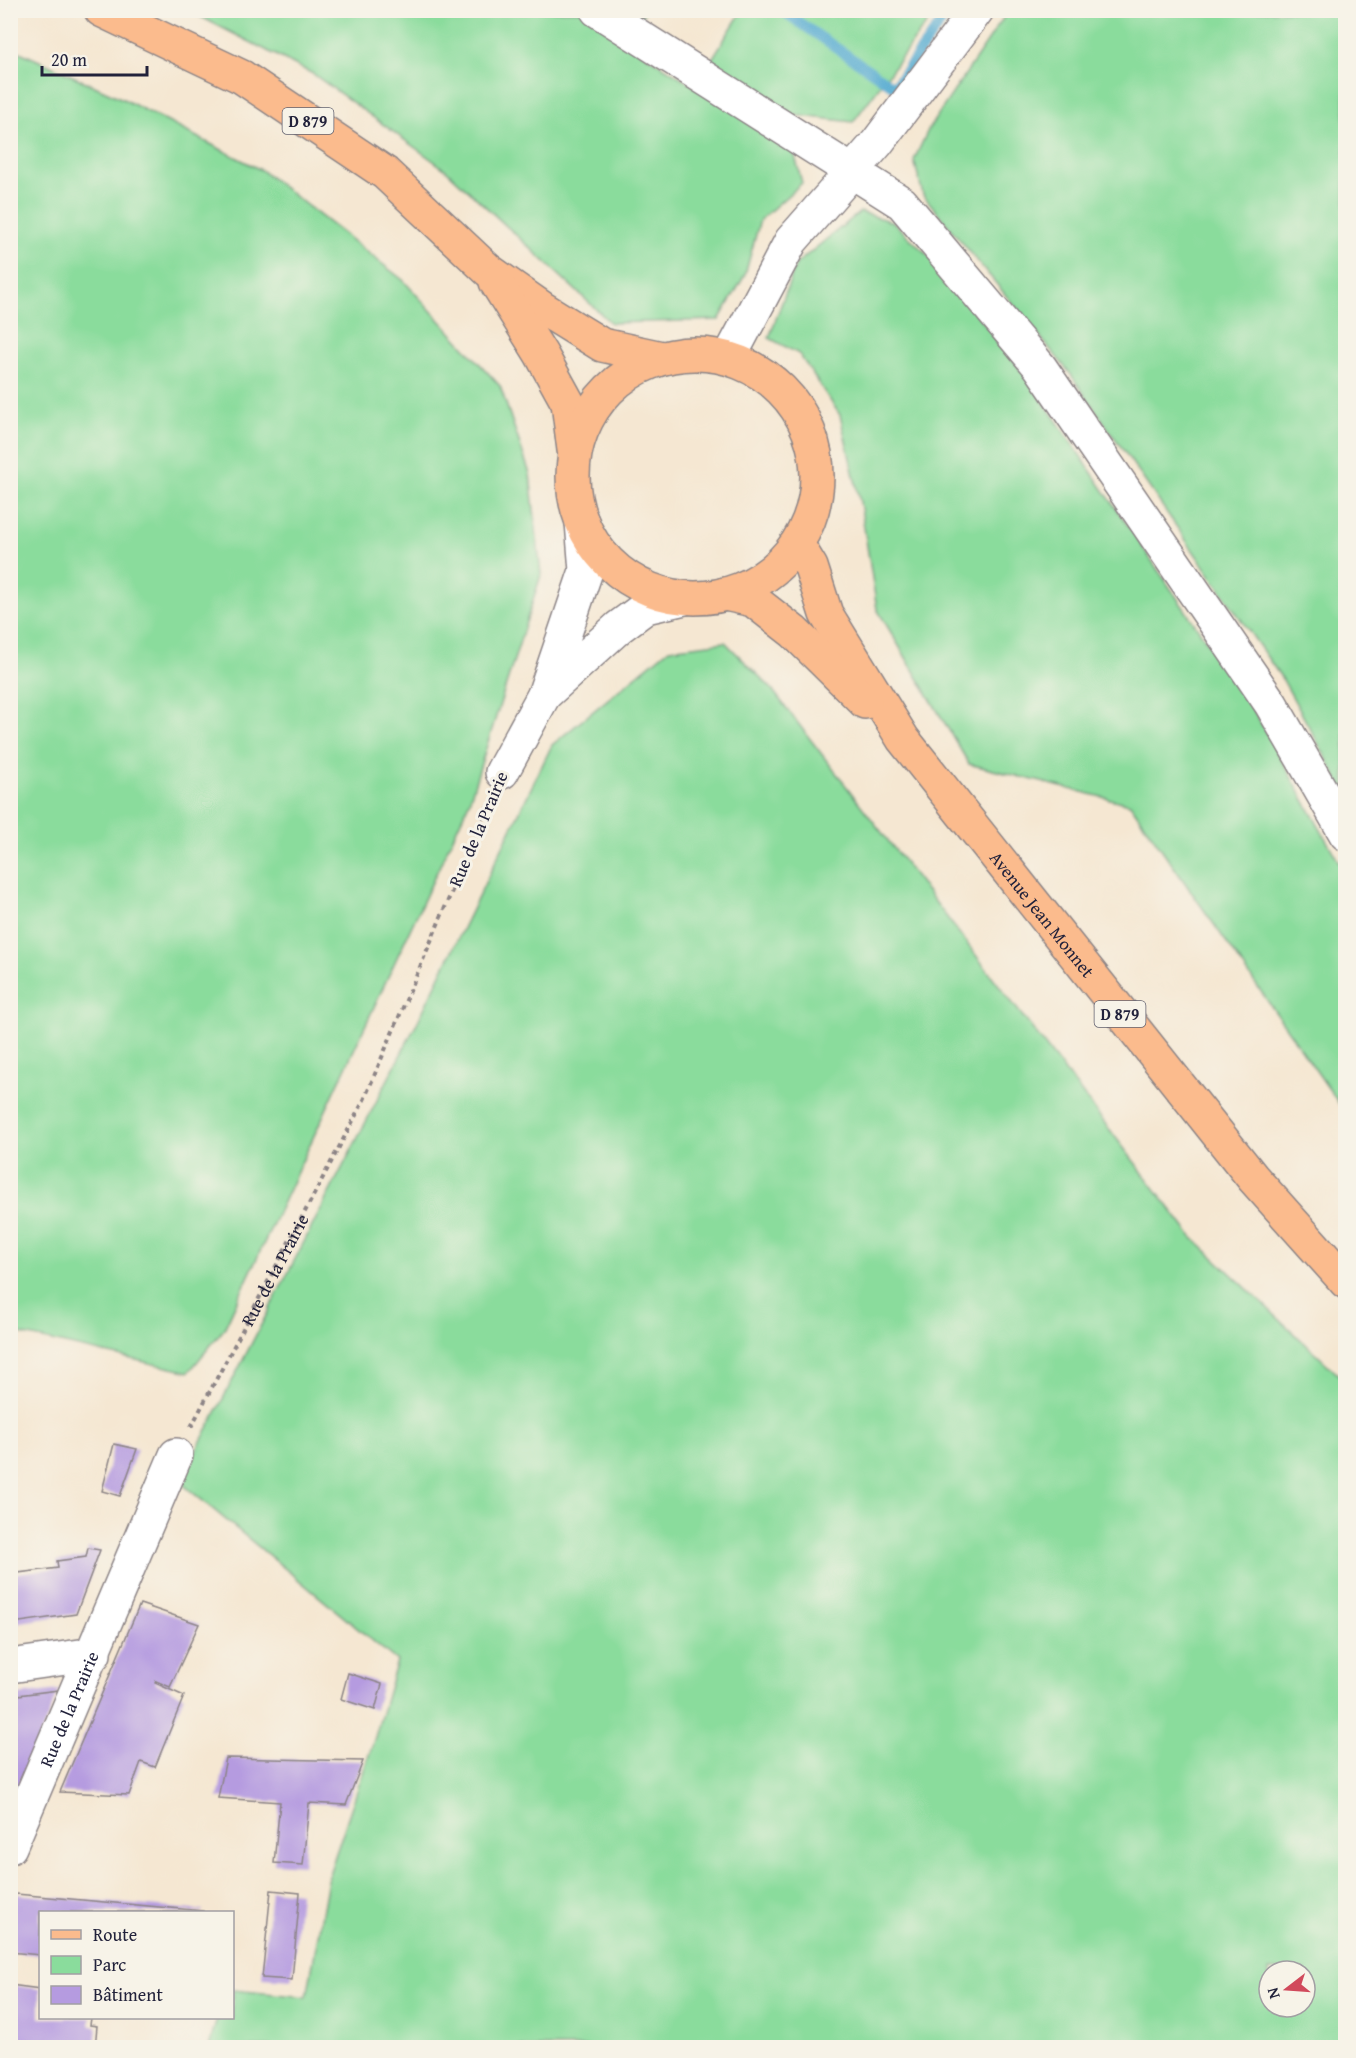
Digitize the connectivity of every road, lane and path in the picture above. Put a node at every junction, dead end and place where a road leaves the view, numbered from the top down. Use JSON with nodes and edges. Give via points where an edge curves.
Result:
{"nodes":[{"id":1,"x":101,"y":10,"type":"edge"},
{"id":2,"x":597,"y":10,"type":"edge"},
{"id":3,"x":977,"y":10,"type":"edge"},
{"id":4,"x":852,"y":170,"type":"junction"},
{"id":5,"x":488,"y":270,"type":"junction"},
{"id":6,"x":662,"y":357,"type":"junction"},
{"id":7,"x":729,"y":357,"type":"junction"},
{"id":8,"x":575,"y":455,"type":"junction"},
{"id":9,"x":582,"y":522,"type":"junction"},
{"id":10,"x":797,"y":544,"type":"junction"},
{"id":11,"x":726,"y":594,"type":"junction"},
{"id":12,"x":685,"y":598,"type":"junction"},
{"id":13,"x":544,"y":696,"type":"junction"},
{"id":14,"x":903,"y":739,"type":"junction"},
{"id":15,"x":502,"y":772,"type":"joint"},
{"id":16,"x":1346,"y":834,"type":"edge"},
{"id":17,"x":1346,"y":1282,"type":"edge"},
{"id":18,"x":176,"y":1455,"type":"joint"},
{"id":19,"x":94,"y":1654,"type":"junction"},
{"id":20,"x":10,"y":1666,"type":"edge"},
{"id":21,"x":10,"y":1847,"type":"edge"}],
"edges":[{"from":1,"to":5,"type":"main road","number":"D 879","via":[[242,77],[375,166]]},
{"from":2,"to":4,"type":"street"},
{"from":3,"to":4,"type":"street","via":[[877,143]]},
{"from":4,"to":7,"type":"street","via":[[791,241]]},
{"from":4,"to":16,"type":"street","via":[[902,203],[1040,367],[1271,704]]},
{"from":5,"to":6,"type":"main road","number":"D 879","via":[[602,345]]},
{"from":5,"to":8,"type":"main road","number":"D 879","via":[[568,404]]},
{"from":6,"to":7,"type":"main road","via":[[695,353]]},
{"from":6,"to":8,"type":"main road","via":[[631,371],[604,393],[585,422]]},
{"from":7,"to":10,"type":"main road","via":[[759,371],[785,392],[804,419],[815,449],[818,482],[812,514]]},
{"from":8,"to":9,"type":"main road","via":[[574,489]]},
{"from":9,"to":12,"type":"main road","via":[[599,552],[625,576],[653,591]]},
{"from":9,"to":13,"type":"street","name":"Rue de la Prairie","via":[[586,571]]},
{"from":10,"to":11,"type":"main road","via":[[775,569]]},
{"from":10,"to":14,"type":"main road","name":"Avenue Jean Monnet","number":"D 879","via":[[811,567],[825,614]]},
{"from":11,"to":12,"type":"main road"},
{"from":11,"to":14,"type":"main road","name":"Avenue Jean Monnet","number":"D 879","via":[[753,600],[794,632]]},
{"from":12,"to":13,"type":"street","name":"Rue de la Prairie","via":[[646,607]]},
{"from":13,"to":15,"type":"street","name":"Rue de la Prairie"},
{"from":14,"to":17,"type":"main road","name":"Avenue Jean Monnet","number":"D 879","via":[[1253,1178]]},
{"from":15,"to":18,"type":"path","name":"Rue de la Prairie","via":[[364,1100]]},
{"from":18,"to":19,"type":"street","name":"Rue de la Prairie"},
{"from":19,"to":20,"type":"street"},
{"from":19,"to":21,"type":"street","name":"Rue de la Prairie"}]}
